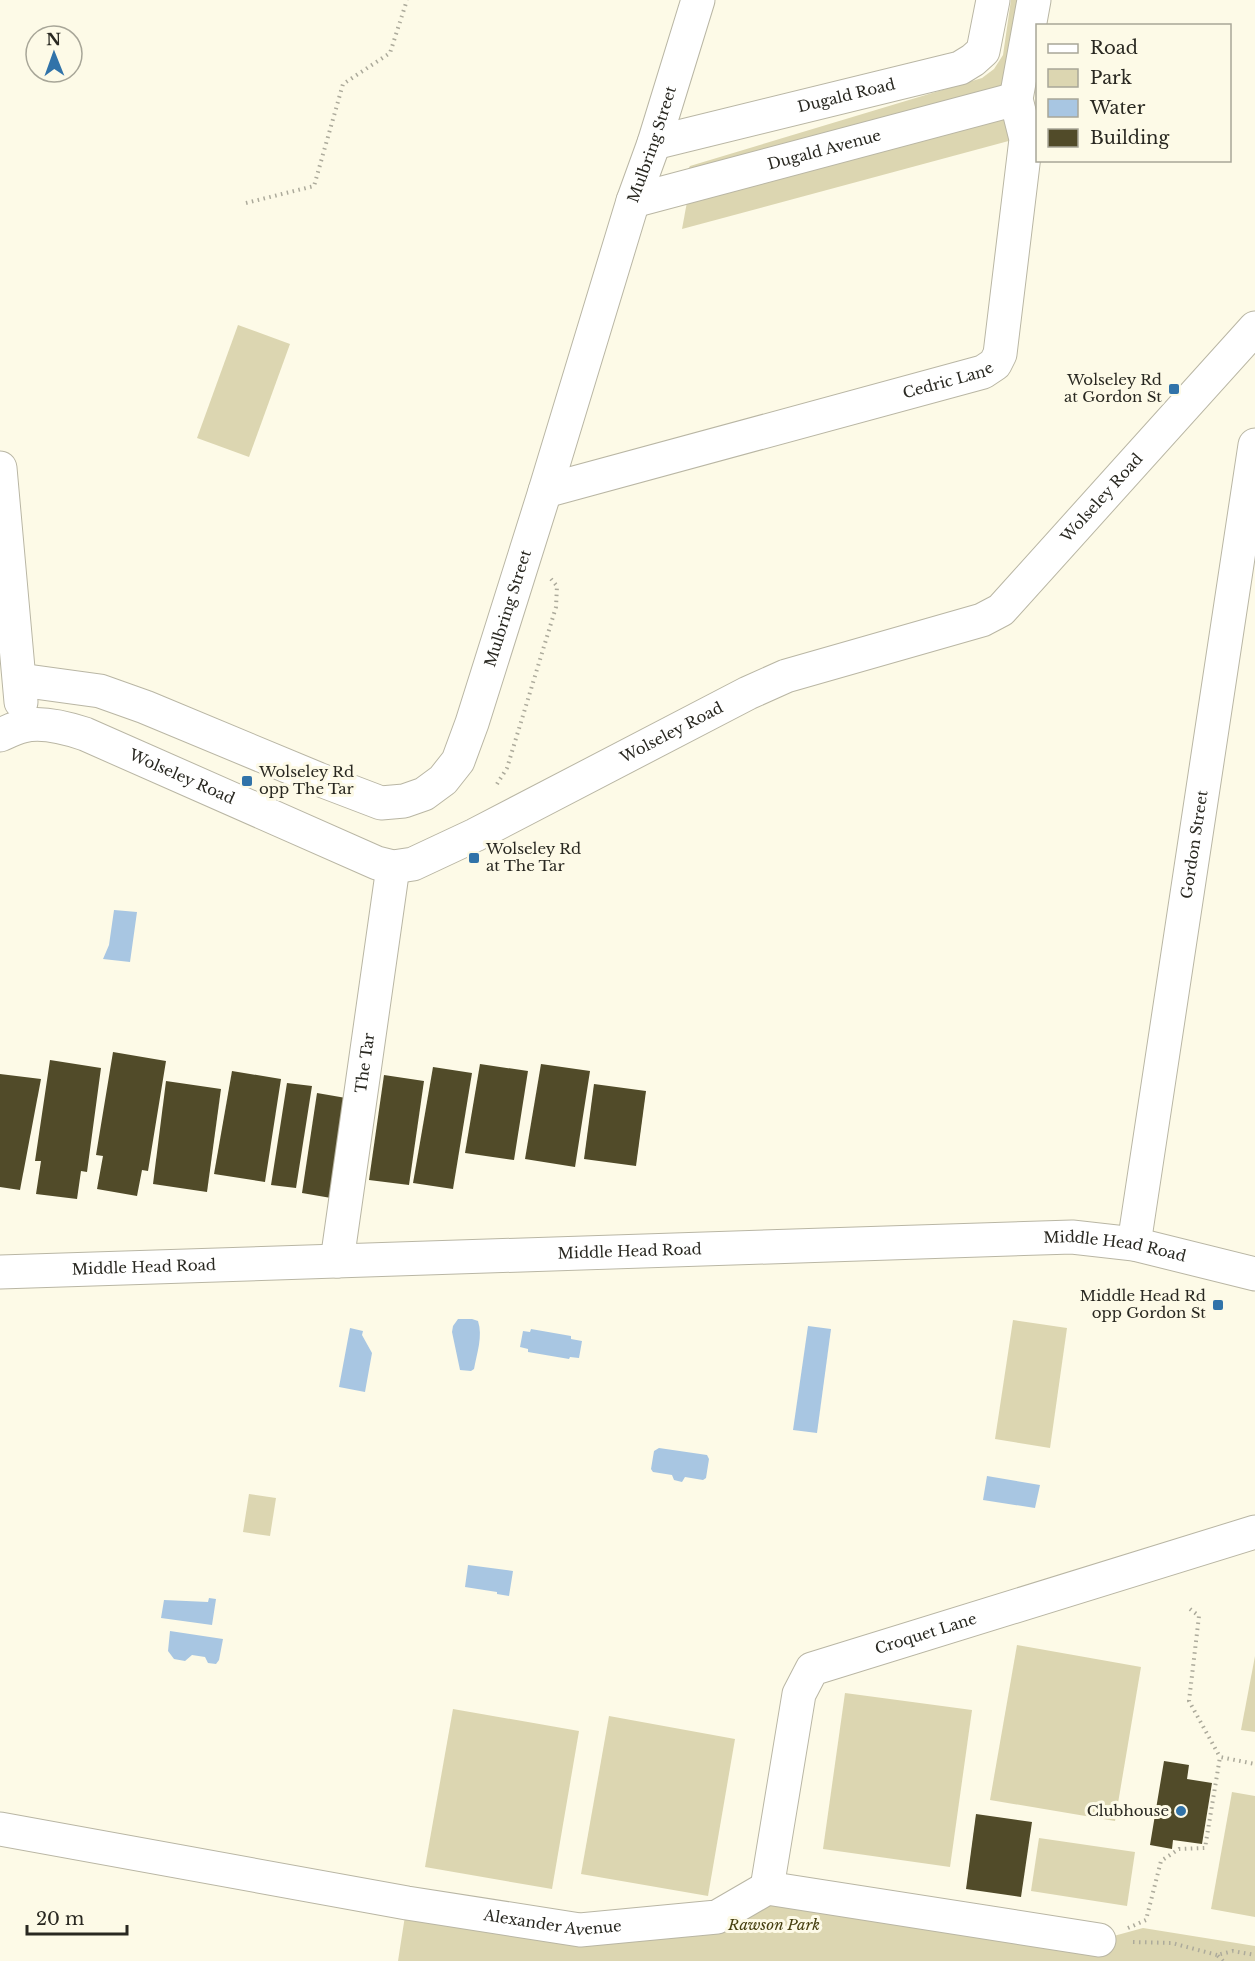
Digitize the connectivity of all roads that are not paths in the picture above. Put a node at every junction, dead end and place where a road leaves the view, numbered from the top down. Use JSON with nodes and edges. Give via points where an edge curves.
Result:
{"nodes":[{"id":1,"x":698,"y":0,"type":"edge"},
{"id":2,"x":993,"y":0,"type":"edge"},
{"id":3,"x":1034,"y":0,"type":"edge"},
{"id":4,"x":1016,"y":99,"type":"junction"},
{"id":5,"x":654,"y":143,"type":"junction"},
{"id":6,"x":633,"y":201,"type":"junction"},
{"id":7,"x":1255,"y":328,"type":"edge"},
{"id":8,"x":1255,"y":445,"type":"edge"},
{"id":9,"x":0,"y":468,"type":"edge"},
{"id":10,"x":545,"y":491,"type":"junction"},
{"id":11,"x":20,"y":680,"type":"junction"},
{"id":12,"x":12,"y":730,"type":"edge"},
{"id":13,"x":393,"y":867,"type":"junction"},
{"id":14,"x":1134,"y":1245,"type":"junction"},
{"id":15,"x":338,"y":1261,"type":"junction"},
{"id":16,"x":0,"y":1272,"type":"edge"},
{"id":17,"x":1255,"y":1274,"type":"edge"},
{"id":18,"x":1255,"y":1532,"type":"edge"},
{"id":19,"x":0,"y":1829,"type":"edge"},
{"id":20,"x":766,"y":1888,"type":"junction"},
{"id":21,"x":1099,"y":1940,"type":"road end"}],
"edges":[{"from":1,"to":5,"type":"street","name":"Mulbring Street"},
{"from":2,"to":5,"type":"street","name":"Dugald Road","via":[[983,51],[960,68]]},
{"from":3,"to":4,"type":"street","name":"Cedric Lane"},
{"from":4,"to":6,"type":"street","name":"Dugald Avenue"},
{"from":4,"to":10,"type":"street","name":"Cedric Lane","via":[[1026,139],[1000,354],[995,364],[983,372]]},
{"from":5,"to":6,"type":"street","name":"Mulbring Street"},
{"from":6,"to":10,"type":"street","name":"Mulbring Street"},
{"from":7,"to":13,"type":"street","name":"Wolseley Road","via":[[1001,610],[982,621],[786,676],[461,842],[413,864]]},
{"from":8,"to":14,"type":"street","name":"Gordon Street"},
{"from":9,"to":11,"type":"street"},
{"from":10,"to":11,"type":"street","name":"Mulbring Street","via":[[458,761],[443,780],[424,794],[381,803],[134,703],[100,692]]},
{"from":11,"to":12,"type":"street"},
{"from":12,"to":13,"type":"street","name":"Wolseley Road","via":[[40,725],[85,734]]},
{"from":13,"to":15,"type":"street","name":"The Tar"},
{"from":14,"to":15,"type":"street","name":"Middle Head Road","via":[[1072,1237]]},
{"from":14,"to":17,"type":"street","name":"Middle Head Road"},
{"from":15,"to":16,"type":"street","name":"Middle Head Road"},
{"from":18,"to":20,"type":"street","name":"Croquet Lane","via":[[812,1669],[799,1694]]},
{"from":19,"to":20,"type":"street","name":"Alexander Avenue","via":[[407,1903],[580,1930],[717,1917]]},
{"from":20,"to":21,"type":"street"}]}
